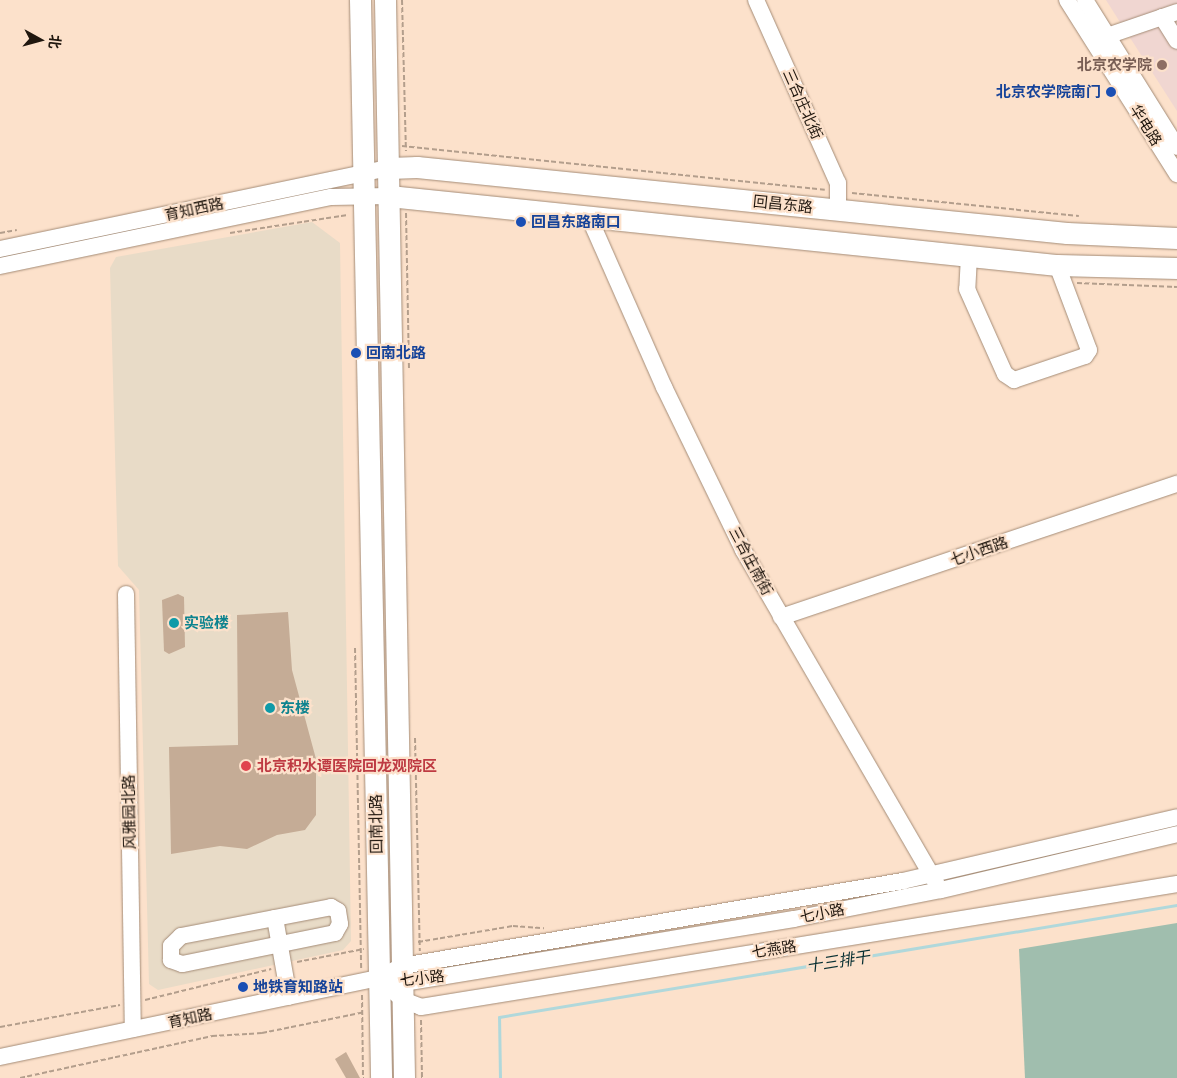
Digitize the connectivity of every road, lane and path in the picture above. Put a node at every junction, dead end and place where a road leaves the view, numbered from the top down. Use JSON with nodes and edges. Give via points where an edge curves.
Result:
{"nodes":[{"id":1,"x":360,"y":0,"type":"edge"},
{"id":2,"x":385,"y":0,"type":"edge"},
{"id":3,"x":402,"y":0,"type":"edge"},
{"id":4,"x":756,"y":0,"type":"edge"},
{"id":5,"x":1067,"y":0,"type":"edge"},
{"id":6,"x":1085,"y":0,"type":"edge"},
{"id":7,"x":1170,"y":15,"type":"edge"},
{"id":8,"x":1107,"y":36,"type":"junction"},
{"id":9,"x":1177,"y":41,"type":"edge"},
{"id":10,"x":406,"y":144,"type":"dead end"},
{"id":11,"x":1177,"y":147,"type":"edge"},
{"id":12,"x":423,"y":148,"type":"dead end"},
{"id":13,"x":389,"y":168,"type":"junction"},
{"id":14,"x":365,"y":174,"type":"junction"},
{"id":15,"x":1177,"y":174,"type":"edge"},
{"id":16,"x":365,"y":195,"type":"junction"},
{"id":17,"x":389,"y":196,"type":"junction"},
{"id":18,"x":839,"y":201,"type":"junction"},
{"id":19,"x":589,"y":217,"type":"junction"},
{"id":20,"x":1088,"y":217,"type":"dead end"},
{"id":21,"x":1177,"y":238,"type":"edge"},
{"id":22,"x":0,"y":249,"type":"edge"},
{"id":23,"x":968,"y":256,"type":"junction"},
{"id":24,"x":1057,"y":265,"type":"junction"},
{"id":25,"x":0,"y":266,"type":"edge"},
{"id":26,"x":1177,"y":268,"type":"edge"},
{"id":27,"x":1177,"y":484,"type":"edge"},
{"id":28,"x":126,"y":594,"type":"dead end"},
{"id":29,"x":781,"y":618,"type":"junction"},
{"id":30,"x":1177,"y":817,"type":"edge"},
{"id":31,"x":1177,"y":834,"type":"edge"},
{"id":32,"x":932,"y":875,"type":"junction"},
{"id":33,"x":1177,"y":884,"type":"edge"},
{"id":34,"x":941,"y":890,"type":"junction"},
{"id":35,"x":277,"y":918,"type":"junction"},
{"id":36,"x":281,"y":944,"type":"junction"},
{"id":37,"x":347,"y":952,"type":"dead end"},
{"id":38,"x":285,"y":965,"type":"junction"},
{"id":39,"x":379,"y":978,"type":"junction"},
{"id":40,"x":403,"y":983,"type":"junction"},
{"id":41,"x":291,"y":997,"type":"junction"},
{"id":42,"x":153,"y":998,"type":"dead end"},
{"id":43,"x":100,"y":1009,"type":"dead end"},
{"id":44,"x":349,"y":1015,"type":"dead end"},
{"id":45,"x":421,"y":1024,"type":"dead end"},
{"id":46,"x":362,"y":1025,"type":"dead end"},
{"id":47,"x":0,"y":1027,"type":"edge"},
{"id":48,"x":133,"y":1029,"type":"junction"},
{"id":49,"x":0,"y":1057,"type":"edge"},
{"id":50,"x":20,"y":1078,"type":"edge"},
{"id":51,"x":363,"y":1078,"type":"edge"},
{"id":52,"x":381,"y":1078,"type":"edge"},
{"id":53,"x":404,"y":1078,"type":"edge"},
{"id":54,"x":422,"y":1078,"type":"edge"}],
"edges":[{"from":1,"to":14,"type":"main road","name":"回南北路"},
{"from":2,"to":13,"type":"main road","name":"回南北路"},
{"from":3,"to":10,"type":"path"},
{"from":4,"to":18,"type":"street","name":"三合庄北街"},
{"from":5,"to":15,"type":"street","name":"华电路"},
{"from":6,"to":8,"type":"street","name":"华电路"},
{"from":7,"to":8,"type":"street"},
{"from":7,"to":9,"type":"street"},
{"from":8,"to":11,"type":"street","name":"华电路"},
{"from":12,"to":18,"type":"path"},
{"from":13,"to":14,"type":"street","name":"育知西路"},
{"from":13,"to":17,"type":"main road","name":"回南北路"},
{"from":13,"to":18,"type":"main road","name":"回昌东路"},
{"from":14,"to":16,"type":"main road","name":"回南北路"},
{"from":14,"to":22,"type":"street","name":"育知西路"},
{"from":16,"to":17,"type":"street","name":"育知西路"},
{"from":16,"to":25,"type":"street","name":"育知西路","via":[[326,198]]},
{"from":16,"to":39,"type":"main road","name":"回南北路"},
{"from":17,"to":19,"type":"main road"},
{"from":17,"to":40,"type":"main road","name":"回南北路"},
{"from":18,"to":20,"type":"path"},
{"from":18,"to":21,"type":"main road","name":"回昌东路","via":[[1101,236]]},
{"from":19,"to":23,"type":"main road"},
{"from":19,"to":29,"type":"street","name":"三合庄南街","via":[[705,474]]},
{"from":23,"to":24,"type":"main road"},
{"from":23,"to":24,"type":"street","via":[[967,289],[1010,380],[1085,356],[1089,350]]},
{"from":24,"to":26,"type":"main road"},
{"from":27,"to":29,"type":"street","name":"七小西路"},
{"from":28,"to":48,"type":"street","name":"风雅园北路"},
{"from":29,"to":32,"type":"street","name":"三合庄南街"},
{"from":30,"to":32,"type":"street","name":"七小路"},
{"from":31,"to":34,"type":"street","name":"七小路"},
{"from":32,"to":34,"type":"street","name":"三合庄南街"},
{"from":32,"to":40,"type":"street","name":"七小路"},
{"from":33,"to":40,"type":"street","name":"七燕路","via":[[421,1007]]},
{"from":34,"to":40,"type":"street","name":"七小路"},
{"from":35,"to":36,"type":"street"},
{"from":35,"to":36,"type":"street","via":[[331,907],[340,918],[335,933]]},
{"from":35,"to":36,"type":"street","via":[[181,936],[173,942],[170,957],[179,964]]},
{"from":36,"to":38,"type":"street"},
{"from":37,"to":38,"type":"path"},
{"from":38,"to":41,"type":"street"},
{"from":38,"to":42,"type":"path"},
{"from":39,"to":40,"type":"street","name":"七燕路"},
{"from":39,"to":40,"type":"street","name":"七小路"},
{"from":39,"to":41,"type":"street","name":"育知路"},
{"from":39,"to":52,"type":"main road","name":"回南北路"},
{"from":40,"to":53,"type":"main road","name":"回南北路"},
{"from":41,"to":48,"type":"street","name":"育知路"},
{"from":43,"to":47,"type":"path"},
{"from":44,"to":50,"type":"path","via":[[262,1033],[212,1036]]},
{"from":45,"to":54,"type":"path"},
{"from":46,"to":51,"type":"path"},
{"from":48,"to":49,"type":"street","name":"育知路"}]}
